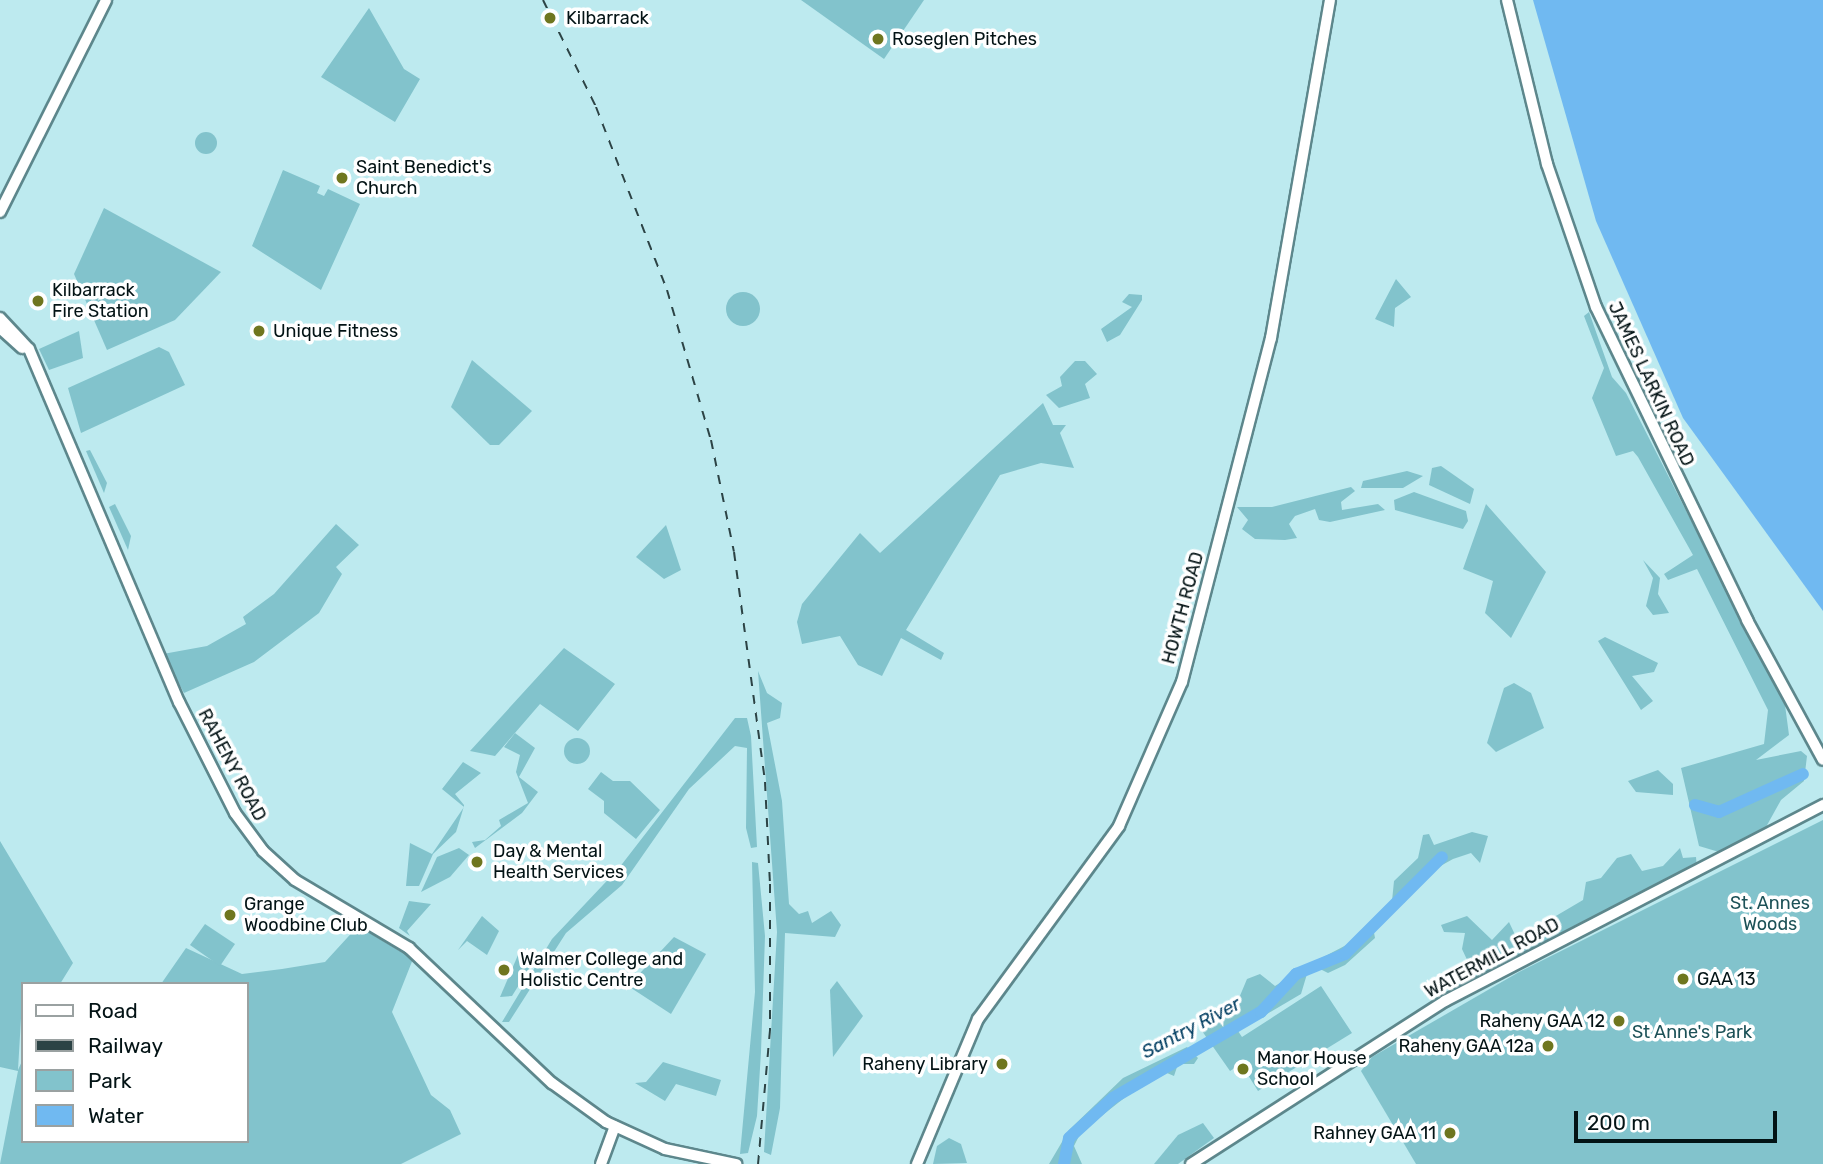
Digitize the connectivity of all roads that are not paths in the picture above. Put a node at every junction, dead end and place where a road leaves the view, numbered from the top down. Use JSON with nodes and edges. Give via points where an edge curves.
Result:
{"nodes":[{"id":1,"x":106,"y":0,"type":"edge"},
{"id":2,"x":1330,"y":0,"type":"edge"},
{"id":3,"x":1507,"y":0,"type":"edge"},
{"id":4,"x":0,"y":212,"type":"edge"},
{"id":5,"x":0,"y":318,"type":"edge"},
{"id":6,"x":0,"y":328,"type":"edge"},
{"id":7,"x":32,"y":357,"type":"junction"},
{"id":8,"x":1823,"y":760,"type":"edge"},
{"id":9,"x":1823,"y":805,"type":"edge"},
{"id":10,"x":615,"y":1126,"type":"junction"},
{"id":11,"x":601,"y":1164,"type":"edge"},
{"id":12,"x":736,"y":1164,"type":"edge"},
{"id":13,"x":917,"y":1164,"type":"edge"},
{"id":14,"x":1191,"y":1164,"type":"edge"}],
"edges":[{"from":1,"to":4,"type":"main road"},
{"from":2,"to":13,"type":"main road","name":"HOWTH ROAD","via":[[1274,326],[1182,682],[1119,826],[967,1038]]},
{"from":3,"to":8,"type":"main road","name":"JAMES LARKIN ROAD","via":[[1547,164],[1596,307],[1747,621]]},
{"from":5,"to":7,"type":"main road","name":"RAHENY ROAD"},
{"from":6,"to":7,"type":"main road","name":"RAHENY ROAD"},
{"from":7,"to":10,"type":"main road","name":"RAHENY ROAD","via":[[179,702],[250,836],[296,880],[409,948],[552,1083]]},
{"from":9,"to":14,"type":"main road","name":"WATERMILL ROAD","via":[[1445,1001]]},
{"from":10,"to":11,"type":"main road"},
{"from":10,"to":12,"type":"main road","name":"RAHENY ROAD","via":[[673,1151]]}]}
